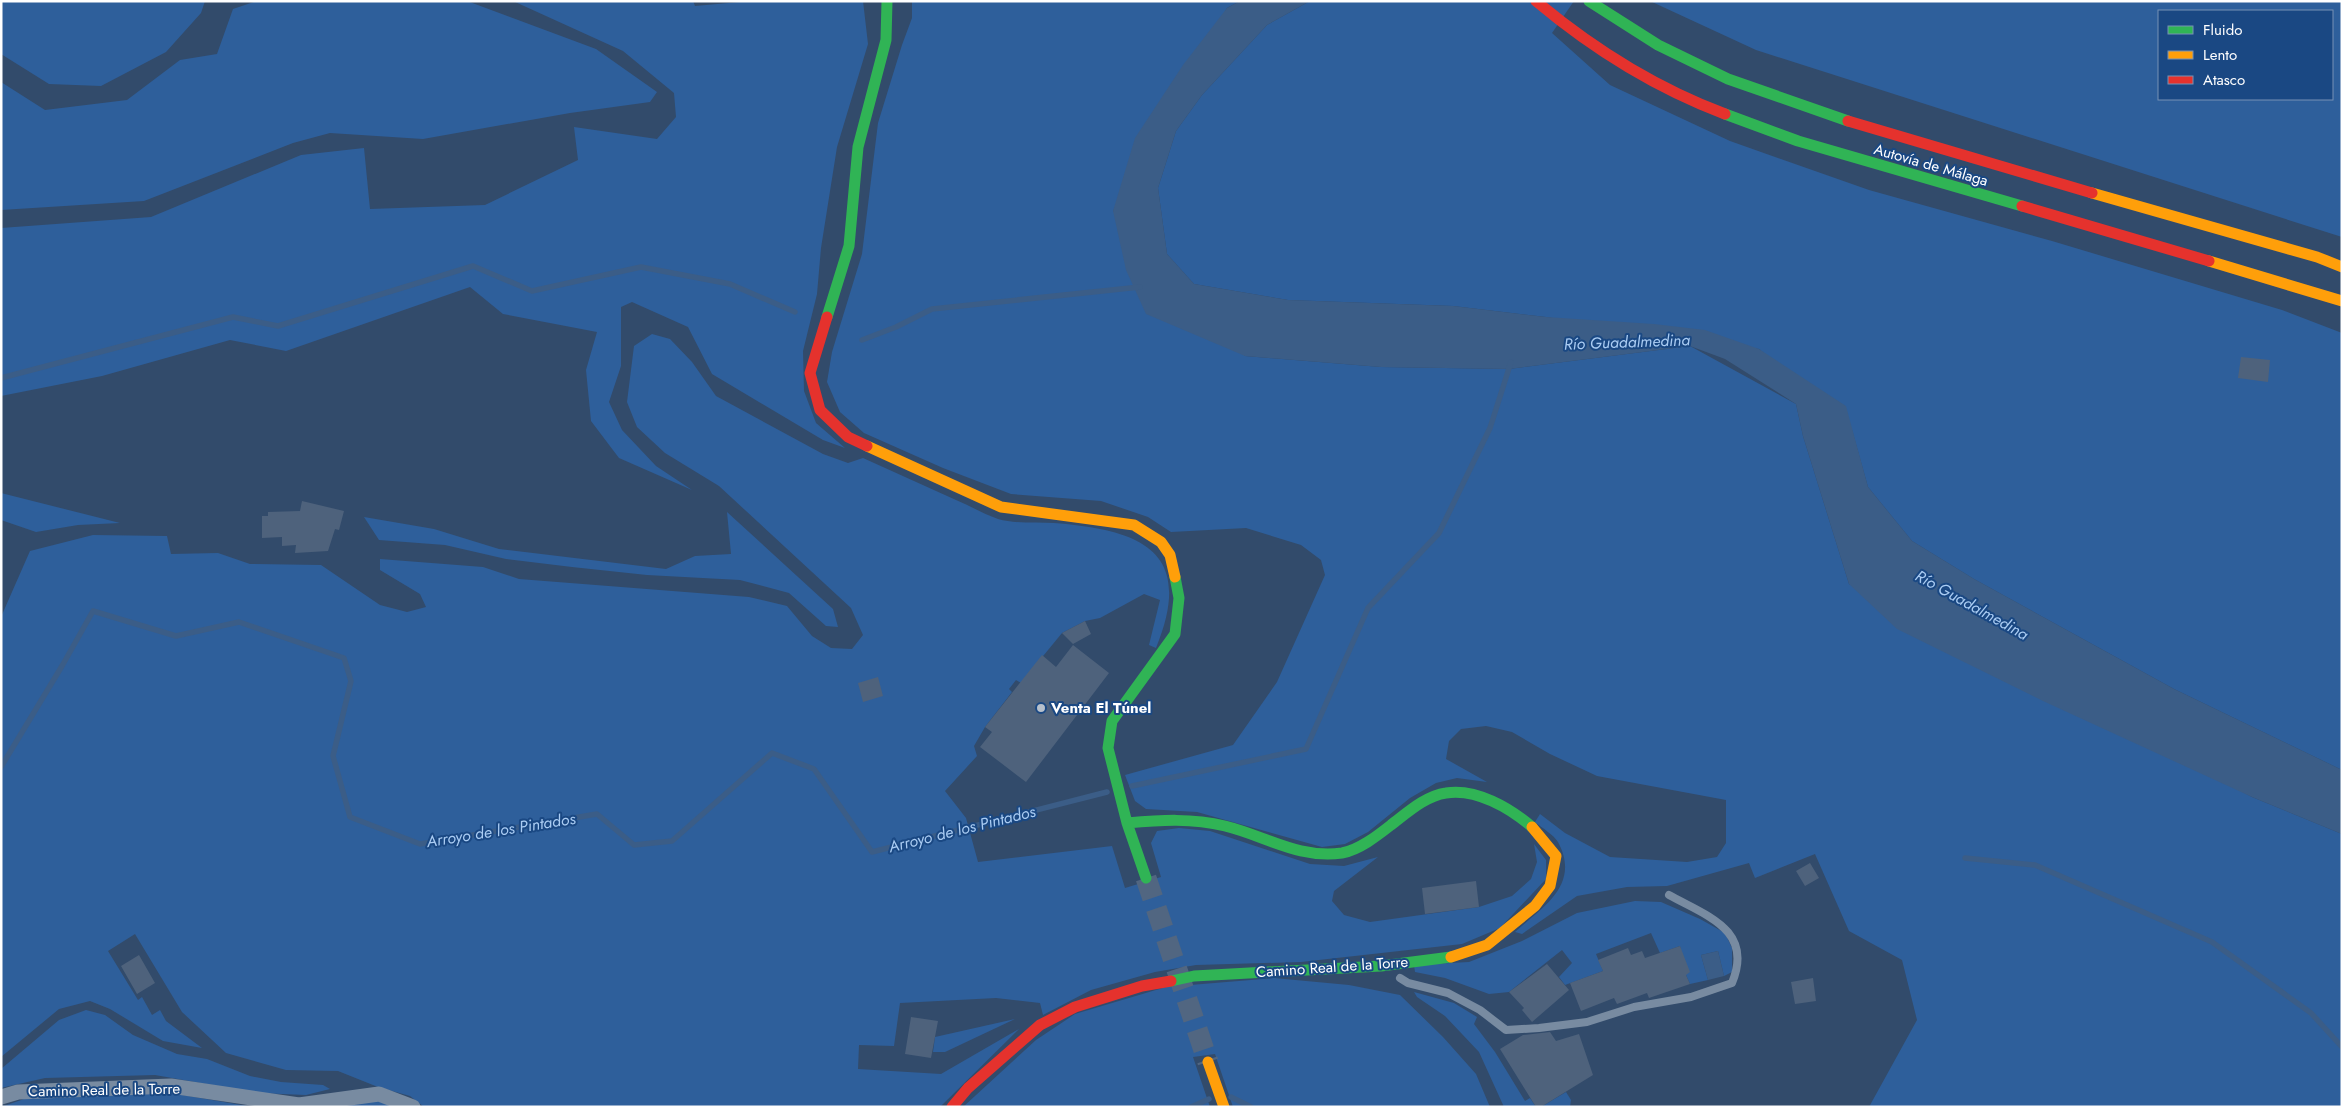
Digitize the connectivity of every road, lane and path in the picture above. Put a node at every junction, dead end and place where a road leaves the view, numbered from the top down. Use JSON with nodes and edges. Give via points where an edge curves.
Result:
{"nodes":[{"id":1,"x":887,"y":1,"type":"edge"},
{"id":2,"x":1536,"y":1,"type":"edge"},
{"id":3,"x":1589,"y":1,"type":"edge"},
{"id":4,"x":2342,"y":267,"type":"edge"},
{"id":5,"x":2342,"y":301,"type":"edge"},
{"id":6,"x":1127,"y":822,"type":"junction"},
{"id":7,"x":1146,"y":878,"type":"tunnel mouth"},
{"id":8,"x":1669,"y":895,"type":"dead end"},
{"id":9,"x":1400,"y":978,"type":"dead end"},
{"id":10,"x":1208,"y":1062,"type":"tunnel mouth"},
{"id":11,"x":1,"y":1097,"type":"edge"},
{"id":12,"x":413,"y":1107,"type":"edge"},
{"id":13,"x":952,"y":1107,"type":"edge"},
{"id":14,"x":1224,"y":1107,"type":"edge"}],
"edges":[{"from":1,"to":6,"type":"main road","via":[[886,40],[858,147],[850,246],[810,373],[820,410],[848,437],[1001,507],[1134,525],[1161,542],[1170,555],[1179,598],[1175,634],[1112,721],[1108,748]]},
{"from":2,"to":5,"type":"main road","name":"Autovía de Málaga","via":[[1632,70],[1707,107],[1798,141]]},
{"from":3,"to":4,"type":"main road","name":"Autovía de Málaga","via":[[1658,45],[1728,79],[1806,108]]},
{"from":6,"to":7,"type":"main road"},
{"from":6,"to":13,"type":"main road","name":"Camino Real de la Torre","via":[[1206,822],[1318,855],[1340,854],[1361,847],[1426,799],[1445,791],[1464,790],[1487,798],[1521,817],[1536,829],[1556,856],[1550,886],[1535,906],[1487,945],[1454,956],[1381,966],[1194,976],[1142,986],[1075,1007],[1040,1025],[968,1088]]},
{"from":8,"to":9,"type":"lane","via":[[1711,918],[1731,934],[1736,946],[1737,971],[1732,983],[1691,997],[1634,1007],[1587,1022],[1506,1030],[1480,1010],[1448,994]]},
{"from":10,"to":14,"type":"main road"},
{"from":11,"to":12,"type":"street","name":"Camino Real de la Torre","via":[[18,1092],[171,1086],[299,1105],[379,1094]]}]}
